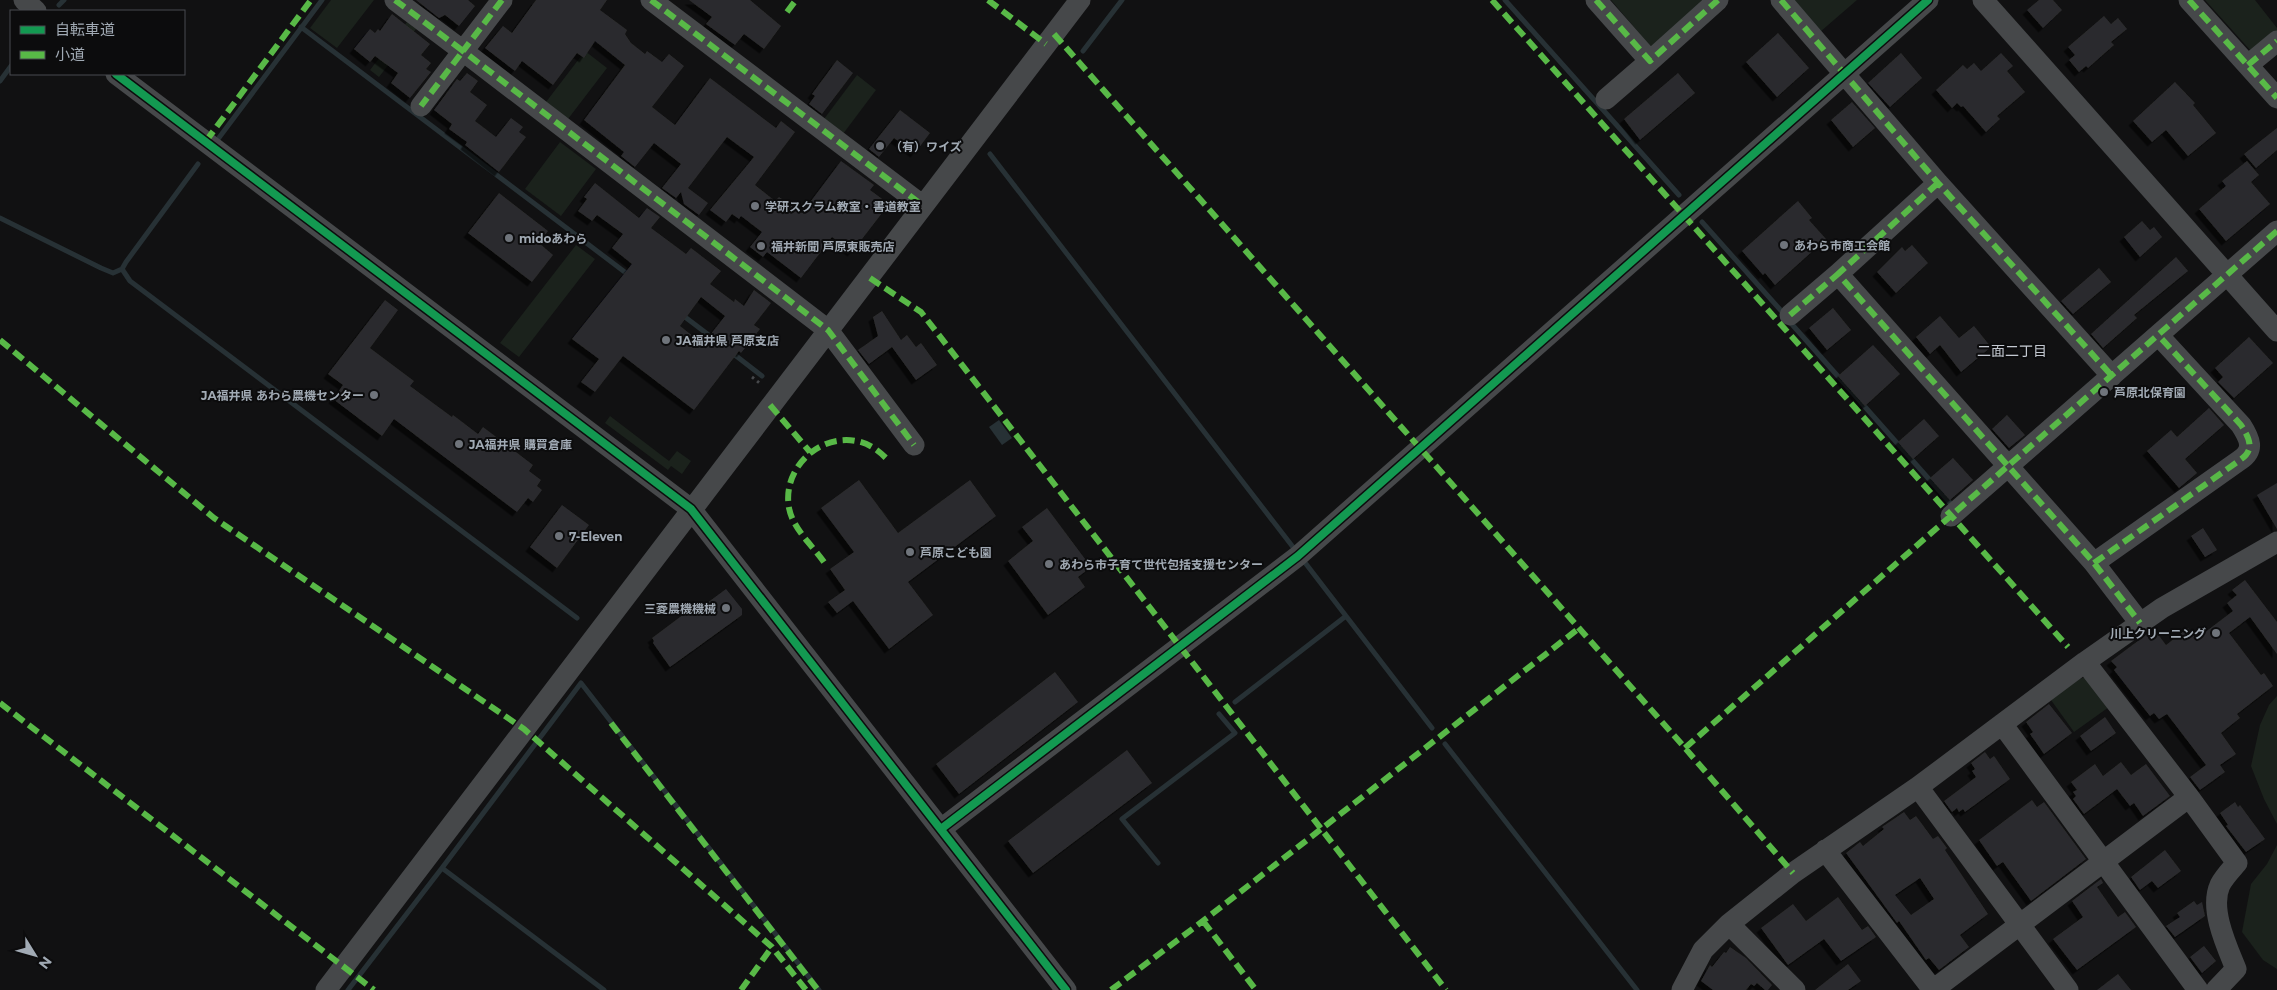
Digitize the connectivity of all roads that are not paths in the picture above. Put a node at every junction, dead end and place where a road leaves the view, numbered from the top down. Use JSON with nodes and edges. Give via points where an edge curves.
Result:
{"nodes":[{"id":1,"x":24,"y":0,"type":"edge"},
{"id":2,"x":395,"y":0,"type":"edge"},
{"id":3,"x":502,"y":0,"type":"edge"},
{"id":4,"x":651,"y":0,"type":"edge"},
{"id":5,"x":1080,"y":0,"type":"edge"},
{"id":6,"x":1596,"y":0,"type":"edge"},
{"id":7,"x":1718,"y":0,"type":"edge"},
{"id":8,"x":1781,"y":0,"type":"edge"},
{"id":9,"x":1928,"y":0,"type":"edge"},
{"id":10,"x":1983,"y":0,"type":"edge"},
{"id":11,"x":2189,"y":0,"type":"edge"},
{"id":12,"x":35,"y":10,"type":"edge"},
{"id":13,"x":2277,"y":41,"type":"edge"},
{"id":14,"x":463,"y":51,"type":"junction"},
{"id":15,"x":1650,"y":61,"type":"junction"},
{"id":16,"x":2248,"y":65,"type":"junction"},
{"id":17,"x":1843,"y":74,"type":"junction"},
{"id":18,"x":117,"y":75,"type":"edge"},
{"id":19,"x":2277,"y":98,"type":"edge"},
{"id":20,"x":1606,"y":99,"type":"dead end"},
{"id":21,"x":421,"y":106,"type":"dead end"},
{"id":22,"x":1938,"y":182,"type":"junction"},
{"id":23,"x":922,"y":205,"type":"junction"},
{"id":24,"x":2277,"y":231,"type":"edge"},
{"id":25,"x":1838,"y":274,"type":"junction"},
{"id":26,"x":2227,"y":276,"type":"junction"},
{"id":27,"x":1790,"y":315,"type":"dead end"},
{"id":28,"x":828,"y":330,"type":"junction"},
{"id":29,"x":2277,"y":331,"type":"edge"},
{"id":30,"x":2159,"y":336,"type":"junction"},
{"id":31,"x":2112,"y":376,"type":"junction"},
{"id":32,"x":914,"y":445,"type":"dead end"},
{"id":33,"x":2008,"y":466,"type":"junction"},
{"id":34,"x":691,"y":509,"type":"junction"},
{"id":35,"x":1951,"y":516,"type":"dead end"},
{"id":36,"x":2277,"y":542,"type":"edge"},
{"id":37,"x":2094,"y":564,"type":"junction"},
{"id":38,"x":2140,"y":623,"type":"junction"},
{"id":39,"x":2085,"y":662,"type":"junction"},
{"id":40,"x":2002,"y":724,"type":"junction"},
{"id":41,"x":1918,"y":787,"type":"junction"},
{"id":42,"x":2189,"y":797,"type":"junction"},
{"id":43,"x":941,"y":830,"type":"junction"},
{"id":44,"x":1825,"y":850,"type":"junction"},
{"id":45,"x":2102,"y":862,"type":"junction"},
{"id":46,"x":1729,"y":924,"type":"junction"},
{"id":47,"x":2020,"y":925,"type":"junction"},
{"id":48,"x":326,"y":990,"type":"edge"},
{"id":49,"x":1066,"y":990,"type":"edge"},
{"id":50,"x":1682,"y":990,"type":"edge"},
{"id":51,"x":1795,"y":990,"type":"edge"},
{"id":52,"x":1933,"y":990,"type":"edge"},
{"id":53,"x":2068,"y":990,"type":"edge"},
{"id":54,"x":2198,"y":990,"type":"edge"},
{"id":55,"x":2216,"y":990,"type":"edge"}],
"edges":[{"from":1,"to":12,"type":"street"},
{"from":2,"to":14,"type":"street"},
{"from":3,"to":14,"type":"street"},
{"from":4,"to":23,"type":"street"},
{"from":5,"to":23,"type":"street"},
{"from":6,"to":15,"type":"street"},
{"from":7,"to":15,"type":"street"},
{"from":8,"to":17,"type":"street"},
{"from":9,"to":17,"type":"street"},
{"from":10,"to":26,"type":"street"},
{"from":11,"to":16,"type":"street"},
{"from":13,"to":16,"type":"street"},
{"from":14,"to":21,"type":"street"},
{"from":14,"to":28,"type":"street"},
{"from":15,"to":20,"type":"street"},
{"from":16,"to":19,"type":"street"},
{"from":17,"to":22,"type":"street"},
{"from":17,"to":43,"type":"street","via":[[1298,556]]},
{"from":18,"to":34,"type":"street"},
{"from":22,"to":25,"type":"street"},
{"from":22,"to":31,"type":"street"},
{"from":23,"to":28,"type":"street"},
{"from":24,"to":26,"type":"street"},
{"from":25,"to":27,"type":"street"},
{"from":25,"to":33,"type":"street"},
{"from":26,"to":29,"type":"street"},
{"from":26,"to":30,"type":"street"},
{"from":28,"to":32,"type":"street"},
{"from":28,"to":34,"type":"street"},
{"from":30,"to":31,"type":"street"},
{"from":30,"to":37,"type":"street","via":[[2241,426],[2250,449],[2240,460]]},
{"from":31,"to":33,"type":"street"},
{"from":33,"to":35,"type":"street"},
{"from":33,"to":37,"type":"street"},
{"from":34,"to":43,"type":"street"},
{"from":34,"to":48,"type":"street"},
{"from":36,"to":38,"type":"street"},
{"from":37,"to":38,"type":"street"},
{"from":38,"to":39,"type":"street"},
{"from":39,"to":40,"type":"street"},
{"from":39,"to":42,"type":"street"},
{"from":40,"to":41,"type":"street"},
{"from":40,"to":45,"type":"street"},
{"from":41,"to":44,"type":"street"},
{"from":41,"to":47,"type":"street"},
{"from":42,"to":45,"type":"street"},
{"from":42,"to":55,"type":"street","via":[[2237,863],[2220,886],[2218,905],[2221,931],[2236,969]]},
{"from":43,"to":49,"type":"street"},
{"from":44,"to":46,"type":"street"},
{"from":44,"to":52,"type":"street"},
{"from":45,"to":47,"type":"street"},
{"from":45,"to":54,"type":"street"},
{"from":46,"to":50,"type":"street","via":[[1703,950]]},
{"from":46,"to":51,"type":"street"},
{"from":47,"to":52,"type":"street"},
{"from":47,"to":53,"type":"street"}]}
